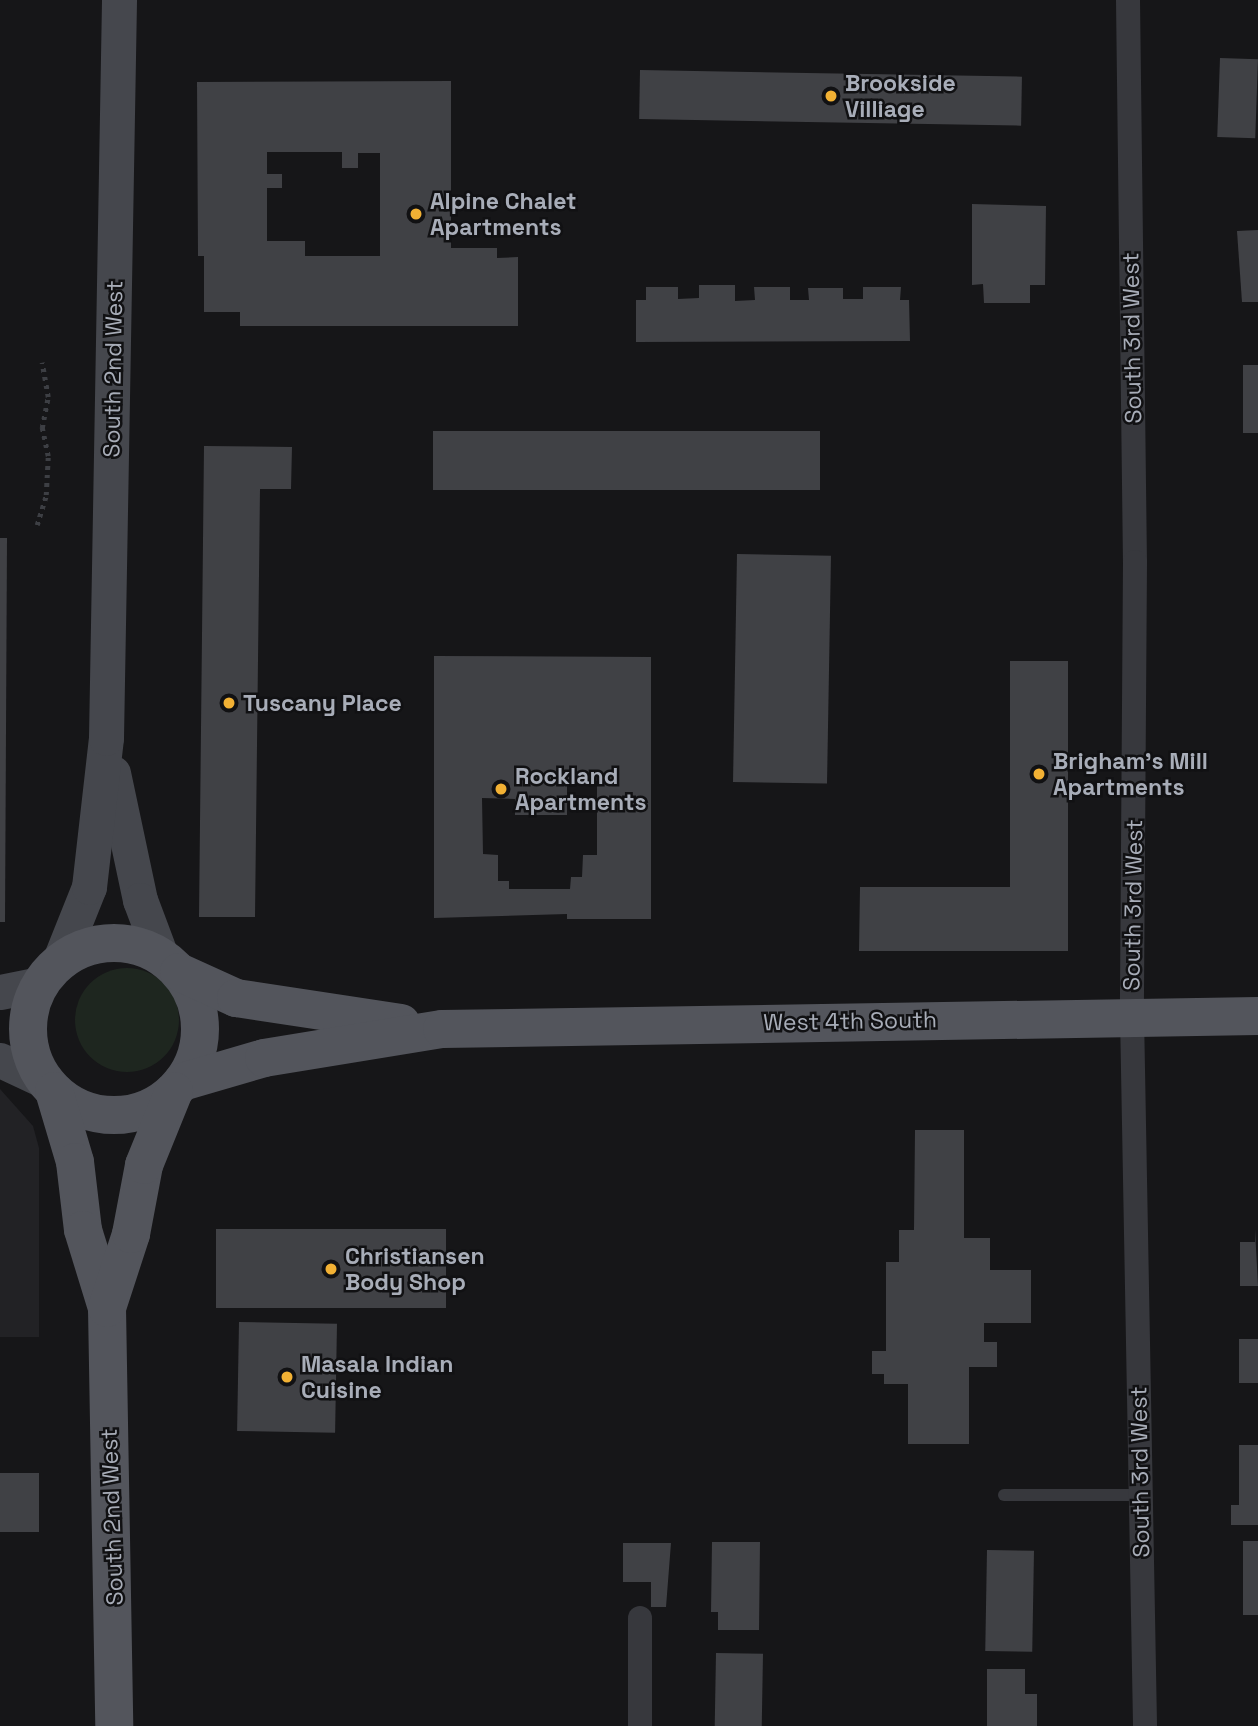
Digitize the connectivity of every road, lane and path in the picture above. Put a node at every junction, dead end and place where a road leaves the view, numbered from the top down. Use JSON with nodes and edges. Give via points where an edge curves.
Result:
{"nodes":[{"id":1,"x":119,"y":0,"type":"edge"},
{"id":2,"x":1128,"y":0,"type":"edge"},
{"id":3,"x":42,"y":363,"type":"dead end"},
{"id":4,"x":37,"y":525,"type":"dead end"},
{"id":5,"x":106,"y":738,"type":"junction"},
{"id":6,"x":170,"y":964,"type":"junction"},
{"id":7,"x":50,"y":973,"type":"junction"},
{"id":8,"x":0,"y":992,"type":"edge"},
{"id":9,"x":1132,"y":1015,"type":"junction"},
{"id":10,"x":1258,"y":1016,"type":"edge"},
{"id":11,"x":442,"y":1029,"type":"junction"},
{"id":12,"x":0,"y":1060,"type":"edge"},
{"id":13,"x":49,"y":1086,"type":"junction"},
{"id":14,"x":178,"y":1086,"type":"junction"},
{"id":15,"x":107,"y":1308,"type":"junction"},
{"id":16,"x":1004,"y":1495,"type":"dead end"},
{"id":17,"x":1140,"y":1495,"type":"junction"},
{"id":18,"x":640,"y":1618,"type":"dead end"},
{"id":19,"x":114,"y":1726,"type":"edge"},
{"id":20,"x":640,"y":1726,"type":"edge"},
{"id":21,"x":1145,"y":1726,"type":"edge"}],
"edges":[{"from":1,"to":5,"type":"main road","name":"South 2nd West"},
{"from":2,"to":9,"type":"street","name":"South 3rd West","via":[[1135,562]]},
{"from":3,"to":4,"type":"path","via":[[48,397],[42,428],[48,456],[46,495]]},
{"from":5,"to":6,"type":"main road","name":"South 2nd West","via":[[140,900]]},
{"from":5,"to":7,"type":"main road","name":"South 2nd West","via":[[89,887]]},
{"from":6,"to":7,"type":"main road","via":[[136,945],[109,943],[82,948]]},
{"from":6,"to":11,"type":"main road","name":"West 4th South","via":[[236,998],[268,1006]]},
{"from":6,"to":14,"type":"main road","via":[[200,1015],[200,1038]]},
{"from":7,"to":8,"type":"main road"},
{"from":7,"to":13,"type":"main road","via":[[30,1007],[27,1033],[33,1058]]},
{"from":9,"to":10,"type":"main road","name":"West 4th South"},
{"from":9,"to":11,"type":"main road","name":"West 4th South"},
{"from":9,"to":17,"type":"street","name":"South 3rd West"},
{"from":11,"to":14,"type":"main road","name":"West 4th South","via":[[264,1058]]},
{"from":12,"to":13,"type":"main road"},
{"from":13,"to":14,"type":"main road","via":[[72,1104],[114,1115],[157,1104]]},
{"from":13,"to":15,"type":"main road","name":"South 2nd West","via":[[75,1162],[83,1230]]},
{"from":14,"to":15,"type":"main road","name":"South 2nd West","via":[[144,1165],[131,1234]]},
{"from":15,"to":19,"type":"main road","name":"South 2nd West"},
{"from":16,"to":17,"type":"lane"},
{"from":17,"to":21,"type":"street","name":"South 3rd West"},
{"from":18,"to":20,"type":"street"}]}
